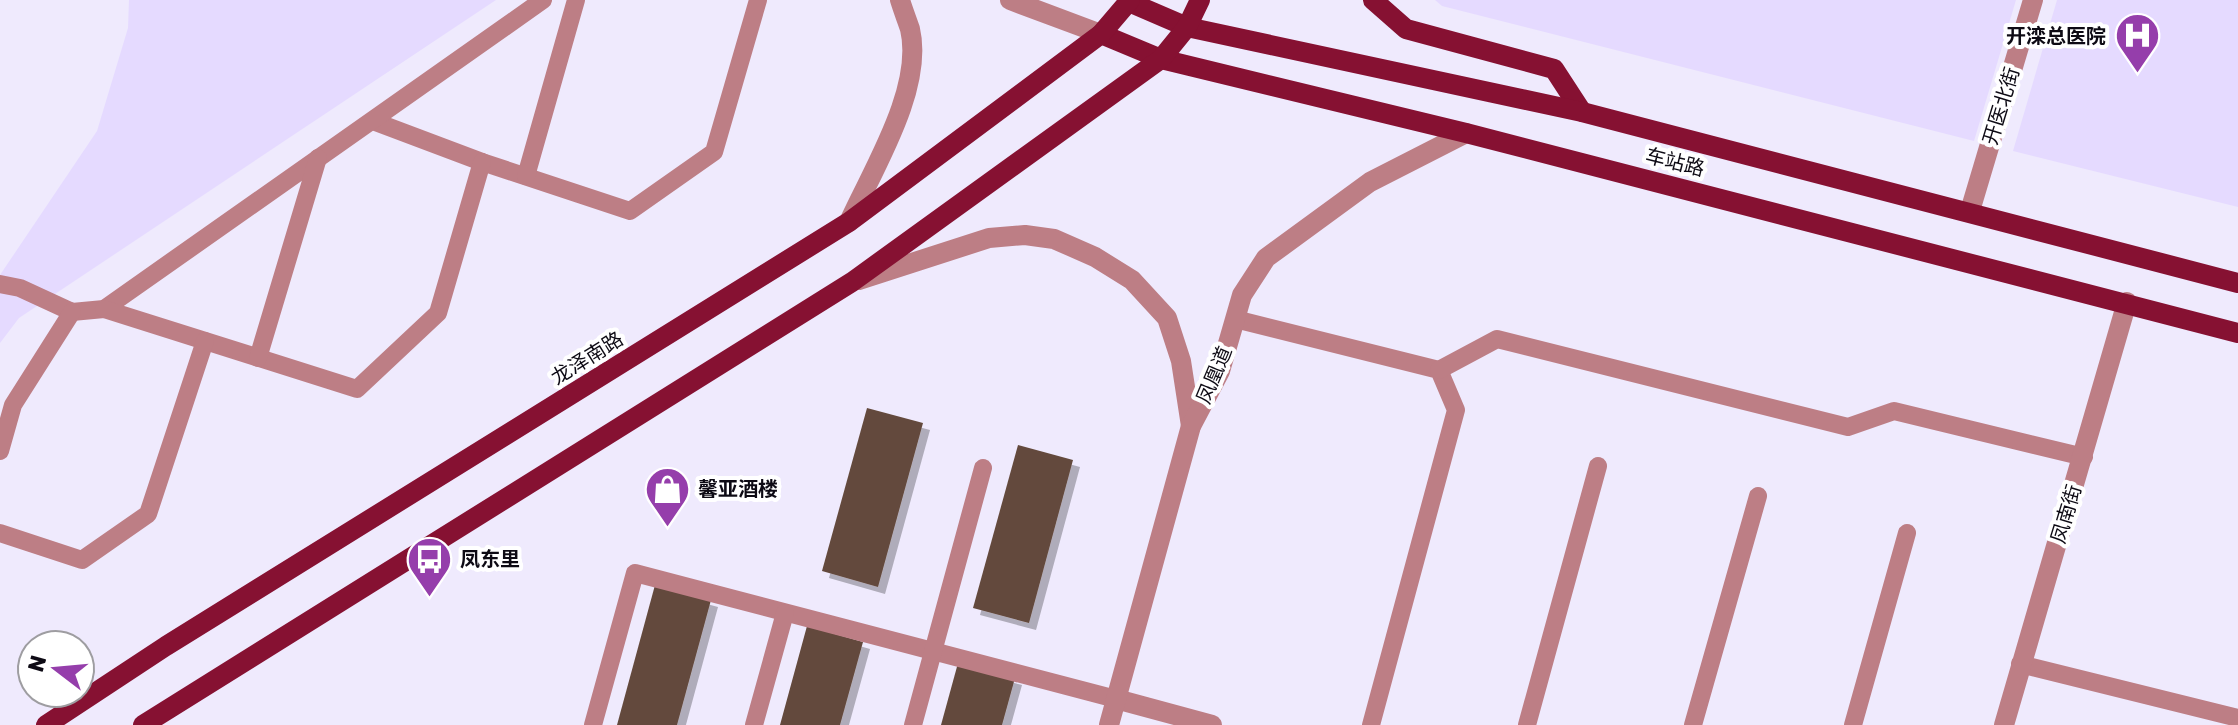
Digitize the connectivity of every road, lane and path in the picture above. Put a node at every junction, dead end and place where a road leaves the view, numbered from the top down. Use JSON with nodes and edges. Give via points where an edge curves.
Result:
{"nodes":[{"id":1,"x":543,"y":0,"type":"edge"},
{"id":2,"x":576,"y":0,"type":"edge"},
{"id":3,"x":758,"y":0,"type":"edge"},
{"id":4,"x":900,"y":0,"type":"edge"},
{"id":5,"x":1010,"y":0,"type":"edge"},
{"id":6,"x":1200,"y":0,"type":"edge"},
{"id":7,"x":1373,"y":0,"type":"edge"},
{"id":8,"x":2033,"y":0,"type":"edge"},
{"id":9,"x":1128,"y":1,"type":"edge"},
{"id":10,"x":1187,"y":27,"type":"junction"},
{"id":11,"x":1101,"y":34,"type":"junction"},
{"id":12,"x":1161,"y":59,"type":"junction"},
{"id":13,"x":1582,"y":112,"type":"junction"},
{"id":14,"x":373,"y":121,"type":"junction"},
{"id":15,"x":1466,"y":133,"type":"junction"},
{"id":16,"x":318,"y":158,"type":"junction"},
{"id":17,"x":482,"y":162,"type":"junction"},
{"id":18,"x":526,"y":176,"type":"junction"},
{"id":19,"x":1970,"y":211,"type":"junction"},
{"id":20,"x":849,"y":222,"type":"junction"},
{"id":21,"x":852,"y":282,"type":"junction"},
{"id":22,"x":2238,"y":283,"type":"edge"},
{"id":23,"x":0,"y":284,"type":"edge"},
{"id":24,"x":2127,"y":302,"type":"junction"},
{"id":25,"x":104,"y":309,"type":"junction"},
{"id":26,"x":72,"y":312,"type":"junction"},
{"id":27,"x":1235,"y":319,"type":"junction"},
{"id":28,"x":2238,"y":333,"type":"edge"},
{"id":29,"x":205,"y":341,"type":"junction"},
{"id":30,"x":258,"y":358,"type":"junction"},
{"id":31,"x":1439,"y":370,"type":"junction"},
{"id":32,"x":1191,"y":426,"type":"junction"},
{"id":33,"x":0,"y":451,"type":"edge"},
{"id":34,"x":2084,"y":457,"type":"junction"},
{"id":35,"x":1598,"y":466,"type":"dead end"},
{"id":36,"x":983,"y":468,"type":"dead end"},
{"id":37,"x":1758,"y":496,"type":"dead end"},
{"id":38,"x":0,"y":533,"type":"edge"},
{"id":39,"x":1907,"y":533,"type":"dead end"},
{"id":40,"x":785,"y":613,"type":"junction"},
{"id":41,"x":933,"y":651,"type":"junction"},
{"id":42,"x":2020,"y":664,"type":"junction"},
{"id":43,"x":1116,"y":699,"type":"junction"},
{"id":44,"x":2238,"y":718,"type":"edge"},
{"id":45,"x":46,"y":725,"type":"edge"},
{"id":46,"x":143,"y":725,"type":"edge"},
{"id":47,"x":593,"y":725,"type":"edge"},
{"id":48,"x":754,"y":725,"type":"edge"},
{"id":49,"x":913,"y":725,"type":"edge"},
{"id":50,"x":1109,"y":725,"type":"edge"},
{"id":51,"x":1212,"y":725,"type":"edge"},
{"id":52,"x":1371,"y":725,"type":"edge"},
{"id":53,"x":1527,"y":725,"type":"edge"},
{"id":54,"x":1693,"y":725,"type":"edge"},
{"id":55,"x":1853,"y":725,"type":"edge"},
{"id":56,"x":2004,"y":725,"type":"edge"}],
"edges":[{"from":1,"to":14,"type":"lane"},
{"from":2,"to":18,"type":"lane"},
{"from":3,"to":18,"type":"lane","via":[[714,152],[630,211]]},
{"from":4,"to":20,"type":"street","via":[[911,32],[910,77],[899,121]]},
{"from":5,"to":11,"type":"street"},
{"from":6,"to":10,"type":"main road"},
{"from":7,"to":13,"type":"main road","via":[[1406,29],[1554,69]]},
{"from":8,"to":19,"type":"street","name":"开医北街"},
{"from":9,"to":10,"type":"main road","name":"车站路"},
{"from":9,"to":11,"type":"main road","name":"龙泽南路"},
{"from":10,"to":12,"type":"main road"},
{"from":10,"to":13,"type":"main road","name":"车站路"},
{"from":11,"to":12,"type":"main road","name":"车站路"},
{"from":11,"to":20,"type":"main road","name":"龙泽南路"},
{"from":12,"to":15,"type":"main road","name":"车站路"},
{"from":12,"to":21,"type":"main road"},
{"from":13,"to":19,"type":"main road","name":"车站路"},
{"from":14,"to":16,"type":"lane"},
{"from":14,"to":17,"type":"lane"},
{"from":15,"to":24,"type":"main road","name":"车站路"},
{"from":15,"to":27,"type":"street","name":"凤凰道","via":[[1370,182],[1266,258],[1242,295]]},
{"from":16,"to":25,"type":"lane"},
{"from":16,"to":30,"type":"lane"},
{"from":17,"to":18,"type":"lane"},
{"from":17,"to":30,"type":"lane","via":[[438,313],[357,389]]},
{"from":19,"to":22,"type":"main road","name":"车站路"},
{"from":20,"to":45,"type":"main road","name":"龙泽南路"},
{"from":21,"to":32,"type":"street","via":[[989,238],[1054,239],[1132,280],[1167,318],[1181,361]]},
{"from":21,"to":46,"type":"main road"},
{"from":23,"to":26,"type":"lane"},
{"from":24,"to":28,"type":"main road","name":"车站路"},
{"from":24,"to":34,"type":"street","name":"凤南街"},
{"from":25,"to":26,"type":"lane"},
{"from":25,"to":29,"type":"lane"},
{"from":26,"to":33,"type":"lane","via":[[13,405]]},
{"from":27,"to":31,"type":"lane"},
{"from":27,"to":32,"type":"street","name":"凤凰道","via":[[1220,371]]},
{"from":29,"to":30,"type":"lane"},
{"from":29,"to":38,"type":"lane","via":[[148,514],[82,560]]},
{"from":31,"to":34,"type":"lane","via":[[1497,339],[1848,427],[1894,411]]},
{"from":31,"to":52,"type":"lane","via":[[1456,410]]},
{"from":32,"to":43,"type":"street","name":"凤凰道"},
{"from":34,"to":42,"type":"street","name":"凤南街"},
{"from":35,"to":53,"type":"lane"},
{"from":36,"to":41,"type":"lane"},
{"from":37,"to":54,"type":"lane"},
{"from":39,"to":55,"type":"lane"},
{"from":40,"to":41,"type":"lane"},
{"from":40,"to":47,"type":"lane","via":[[635,573]]},
{"from":40,"to":48,"type":"lane"},
{"from":41,"to":43,"type":"lane"},
{"from":41,"to":49,"type":"lane"},
{"from":42,"to":44,"type":"lane"},
{"from":42,"to":56,"type":"street","name":"凤南街"},
{"from":43,"to":50,"type":"street","name":"凤凰道"},
{"from":43,"to":51,"type":"street"}]}
